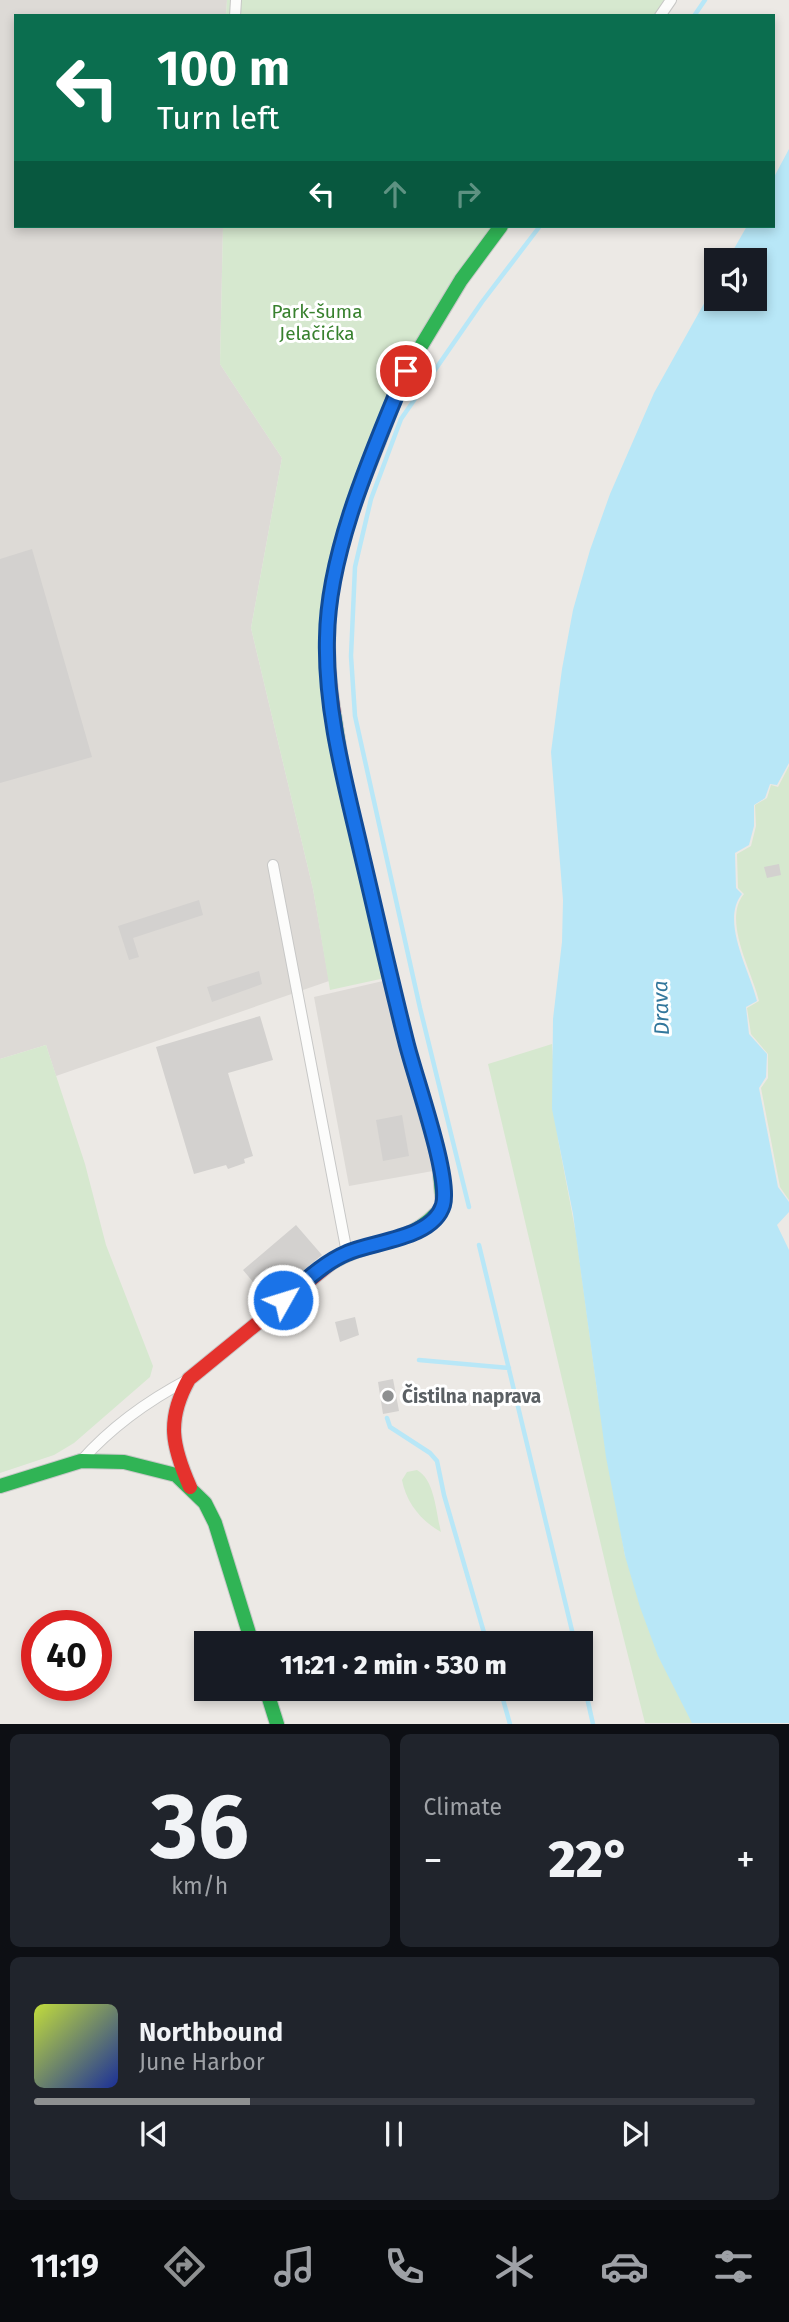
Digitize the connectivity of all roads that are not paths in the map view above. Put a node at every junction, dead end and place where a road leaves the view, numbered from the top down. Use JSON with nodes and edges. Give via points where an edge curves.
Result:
{"nodes":[{"id":1,"x":500,"y":228,"type":"edge"},
{"id":2,"x":274,"y":865,"type":"dead end"},
{"id":3,"x":347,"y":1253,"type":"junction"},
{"id":4,"x":189,"y":1379,"type":"junction"},
{"id":5,"x":82,"y":1461,"type":"junction"},
{"id":6,"x":0,"y":1486,"type":"edge"},
{"id":7,"x":190,"y":1487,"type":"junction"},
{"id":8,"x":248,"y":1631,"type":"edge"},
{"id":9,"x":270,"y":1701,"type":"edge"},
{"id":10,"x":277,"y":1724,"type":"edge"}],
"edges":[{"from":1,"to":3,"type":"street","via":[[461,280],[406,371],[353,509],[330,601],[329,684],[343,773],[406,1044],[439,1161],[443,1193],[443,1206],[419,1230]]},
{"from":2,"to":3,"type":"street"},
{"from":3,"to":4,"type":"street","via":[[298,1287]]},
{"from":4,"to":5,"type":"street","via":[[154,1397],[101,1438]]},
{"from":4,"to":7,"type":"street","via":[[172,1416],[177,1457]]},
{"from":5,"to":6,"type":"street"},
{"from":5,"to":7,"type":"street","via":[[150,1467],[176,1475]]},
{"from":7,"to":8,"type":"street","via":[[215,1522]]},
{"from":9,"to":10,"type":"street"}]}
